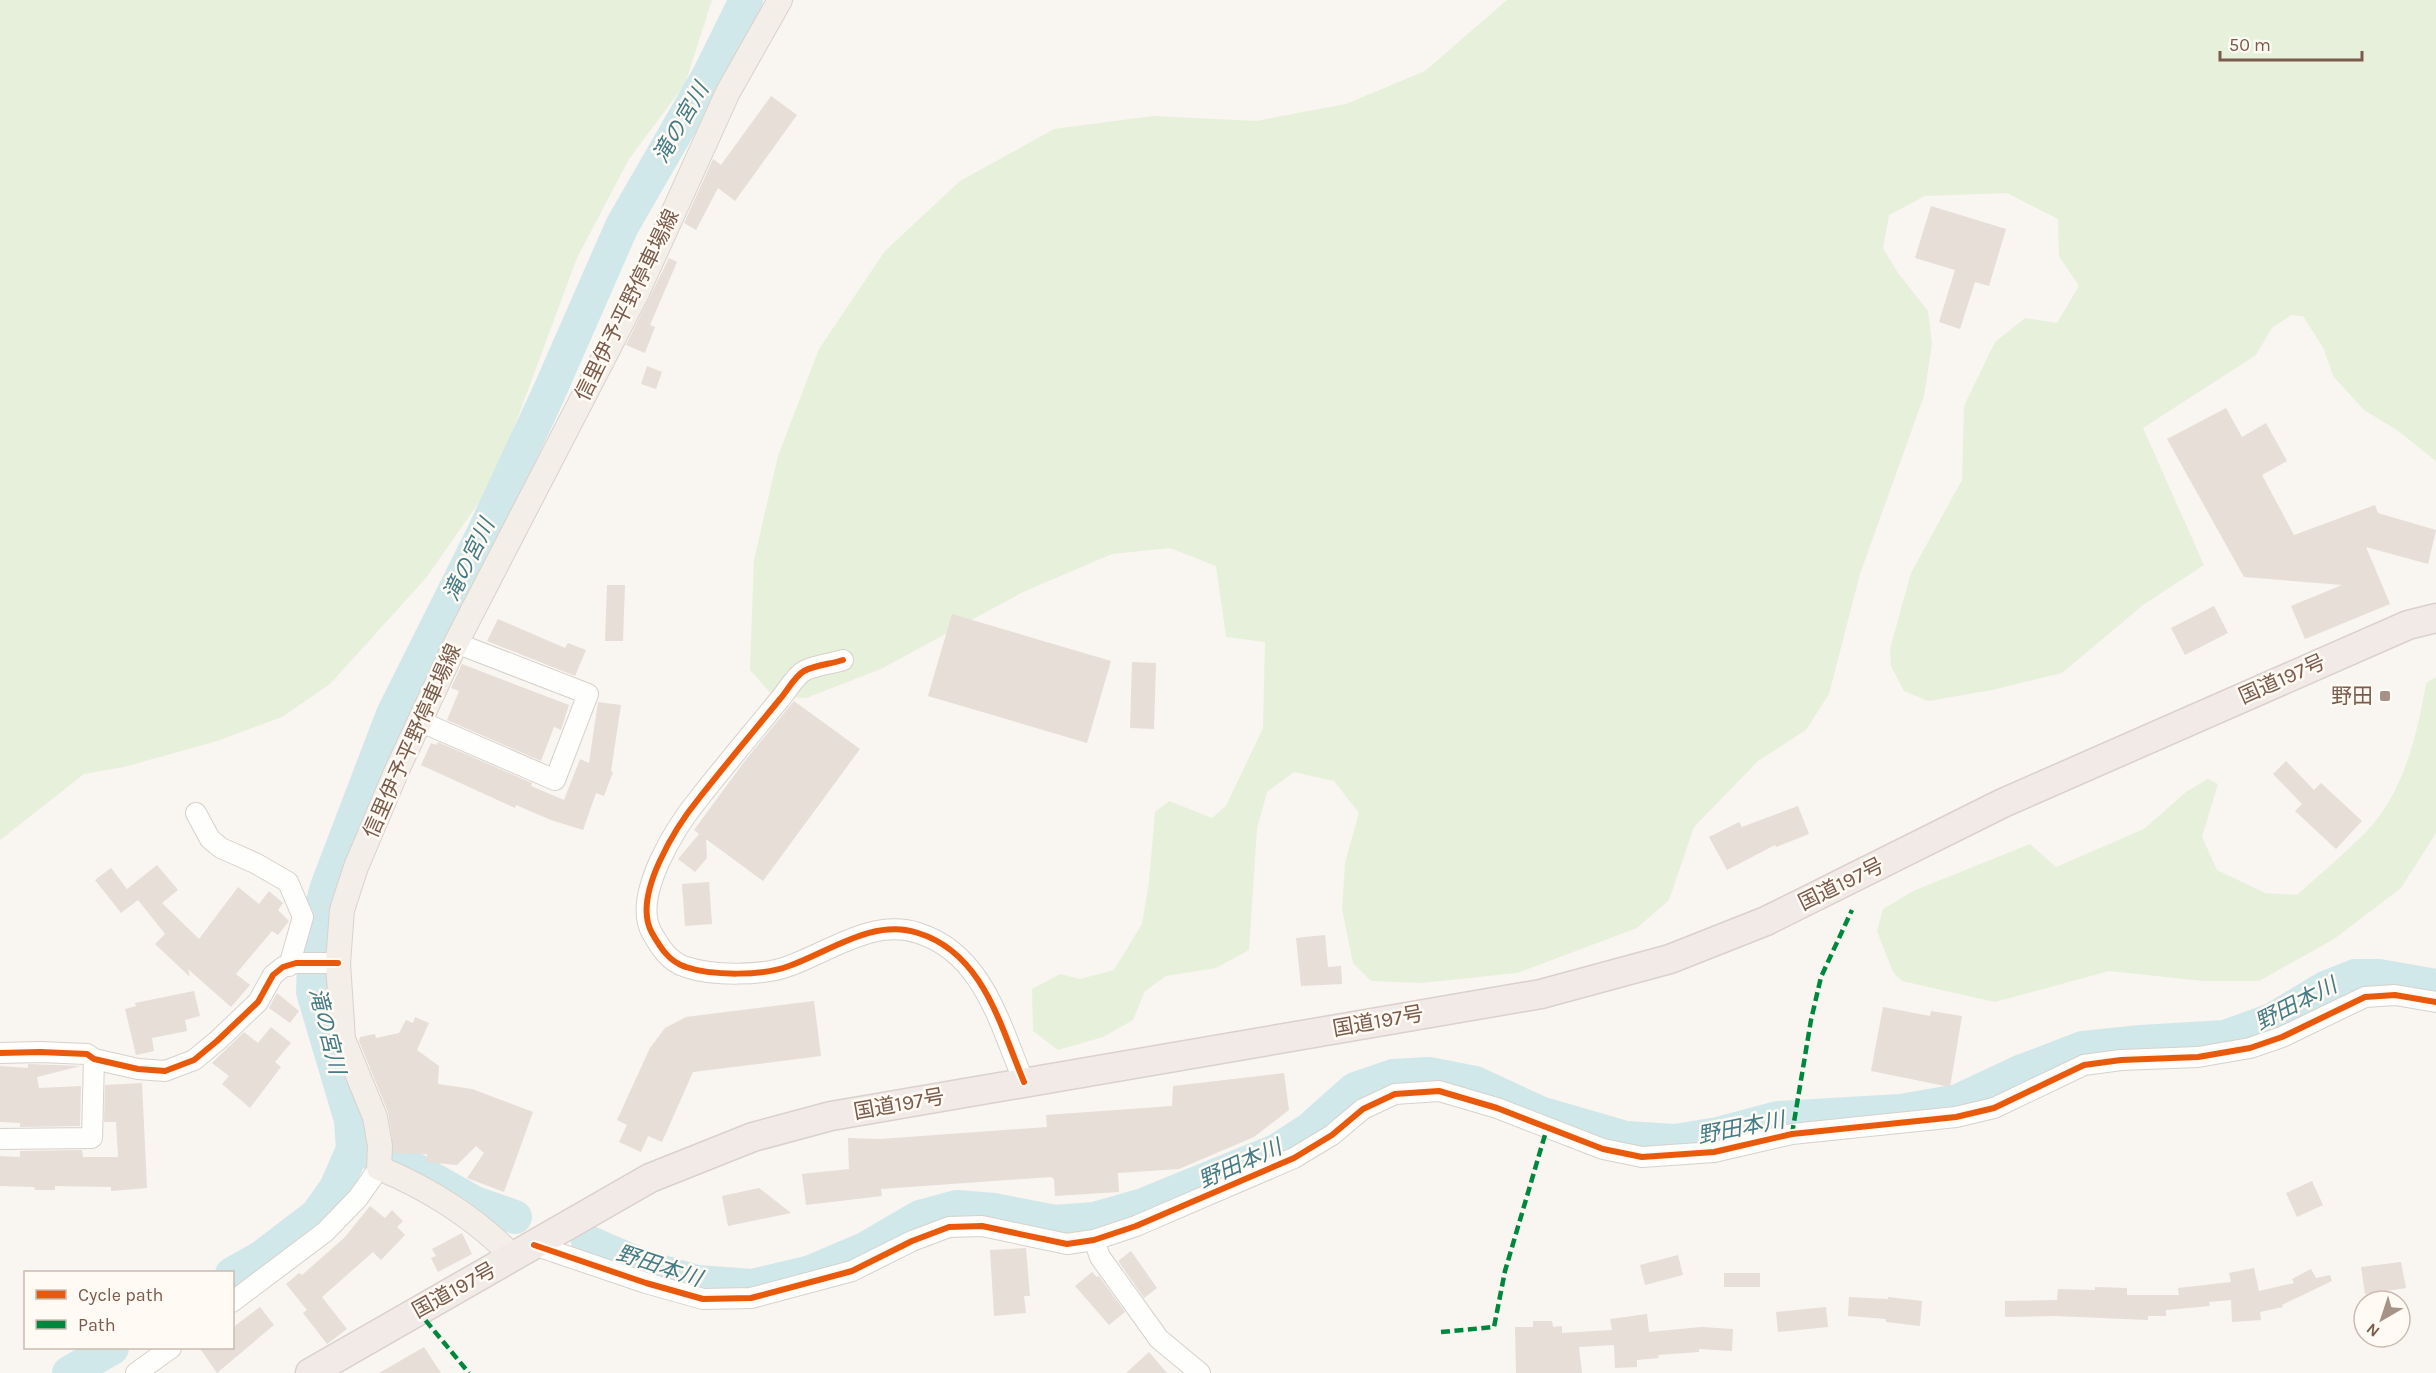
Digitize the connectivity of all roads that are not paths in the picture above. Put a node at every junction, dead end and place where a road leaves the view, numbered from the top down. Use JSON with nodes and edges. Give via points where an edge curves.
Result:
{"nodes":[{"id":1,"x":780,"y":0,"type":"edge"},
{"id":2,"x":2436,"y":618,"type":"edge"},
{"id":3,"x":456,"y":643,"type":"junction"},
{"id":4,"x":843,"y":660,"type":"dead end"},
{"id":5,"x":419,"y":721,"type":"junction"},
{"id":6,"x":196,"y":813,"type":"dead end"},
{"id":7,"x":334,"y":963,"type":"junction"},
{"id":8,"x":293,"y":964,"type":"junction"},
{"id":9,"x":2436,"y":1002,"type":"edge"},
{"id":10,"x":0,"y":1053,"type":"edge"},
{"id":11,"x":94,"y":1059,"type":"junction"},
{"id":12,"x":1024,"y":1082,"type":"junction"},
{"id":13,"x":0,"y":1139,"type":"edge"},
{"id":14,"x":379,"y":1168,"type":"junction"},
{"id":15,"x":1094,"y":1240,"type":"junction"},
{"id":16,"x":523,"y":1251,"type":"junction"},
{"id":17,"x":234,"y":1300,"type":"edge"},
{"id":18,"x":168,"y":1349,"type":"edge"},
{"id":19,"x":136,"y":1373,"type":"edge"},
{"id":20,"x":310,"y":1373,"type":"edge"},
{"id":21,"x":1200,"y":1373,"type":"edge"}],
"edges":[{"from":1,"to":3,"type":"main road","name":"信里伊予平野停車場線","via":[[728,92],[636,295]]},
{"from":2,"to":12,"type":"highway","name":"国道197号","via":[[2408,625],[2242,696],[2003,803],[1766,921],[1670,958],[1541,994]]},
{"from":3,"to":5,"type":"main road","name":"信里伊予平野停車場線"},
{"from":3,"to":5,"type":"street","via":[[588,694],[555,780]]},
{"from":4,"to":12,"type":"street","via":[[802,672],[698,799],[669,840],[654,875],[647,906],[650,929],[663,953],[684,967],[738,974],[788,967],[833,945],[885,930],[916,932],[943,943],[966,962],[984,987]]},
{"from":5,"to":7,"type":"main road","name":"信里伊予平野停車場線","via":[[356,867],[342,910]]},
{"from":6,"to":8,"type":"street","via":[[210,838],[221,848],[288,882],[303,917]]},
{"from":7,"to":8,"type":"street"},
{"from":7,"to":14,"type":"main road","name":"信里伊予平野停車場線","via":[[343,1039],[375,1117]]},
{"from":8,"to":11,"type":"street","via":[[273,975],[258,1002],[194,1060],[165,1071]]},
{"from":9,"to":15,"type":"street","via":[[2395,994],[2365,997],[2250,1048],[2198,1057],[2084,1065],[1994,1108],[1956,1117],[1792,1134],[1714,1152],[1642,1157],[1603,1149],[1497,1108],[1439,1091],[1395,1094],[1363,1109],[1332,1136],[1294,1158]]},
{"from":10,"to":11,"type":"street","via":[[87,1054]]},
{"from":11,"to":13,"type":"street","via":[[92,1138]]},
{"from":12,"to":16,"type":"highway","name":"国道197号","via":[[831,1116],[753,1137],[650,1178]]},
{"from":14,"to":16,"type":"main road","via":[[410,1181]]},
{"from":14,"to":17,"type":"street","via":[[358,1198],[325,1232]]},
{"from":15,"to":16,"type":"street","via":[[1067,1244],[982,1226],[949,1227],[912,1240],[852,1271],[751,1298],[727,1299],[703,1299]]},
{"from":15,"to":21,"type":"street","via":[[1100,1257],[1159,1339]]},
{"from":16,"to":20,"type":"highway","name":"国道197号"},
{"from":18,"to":19,"type":"street"}]}
